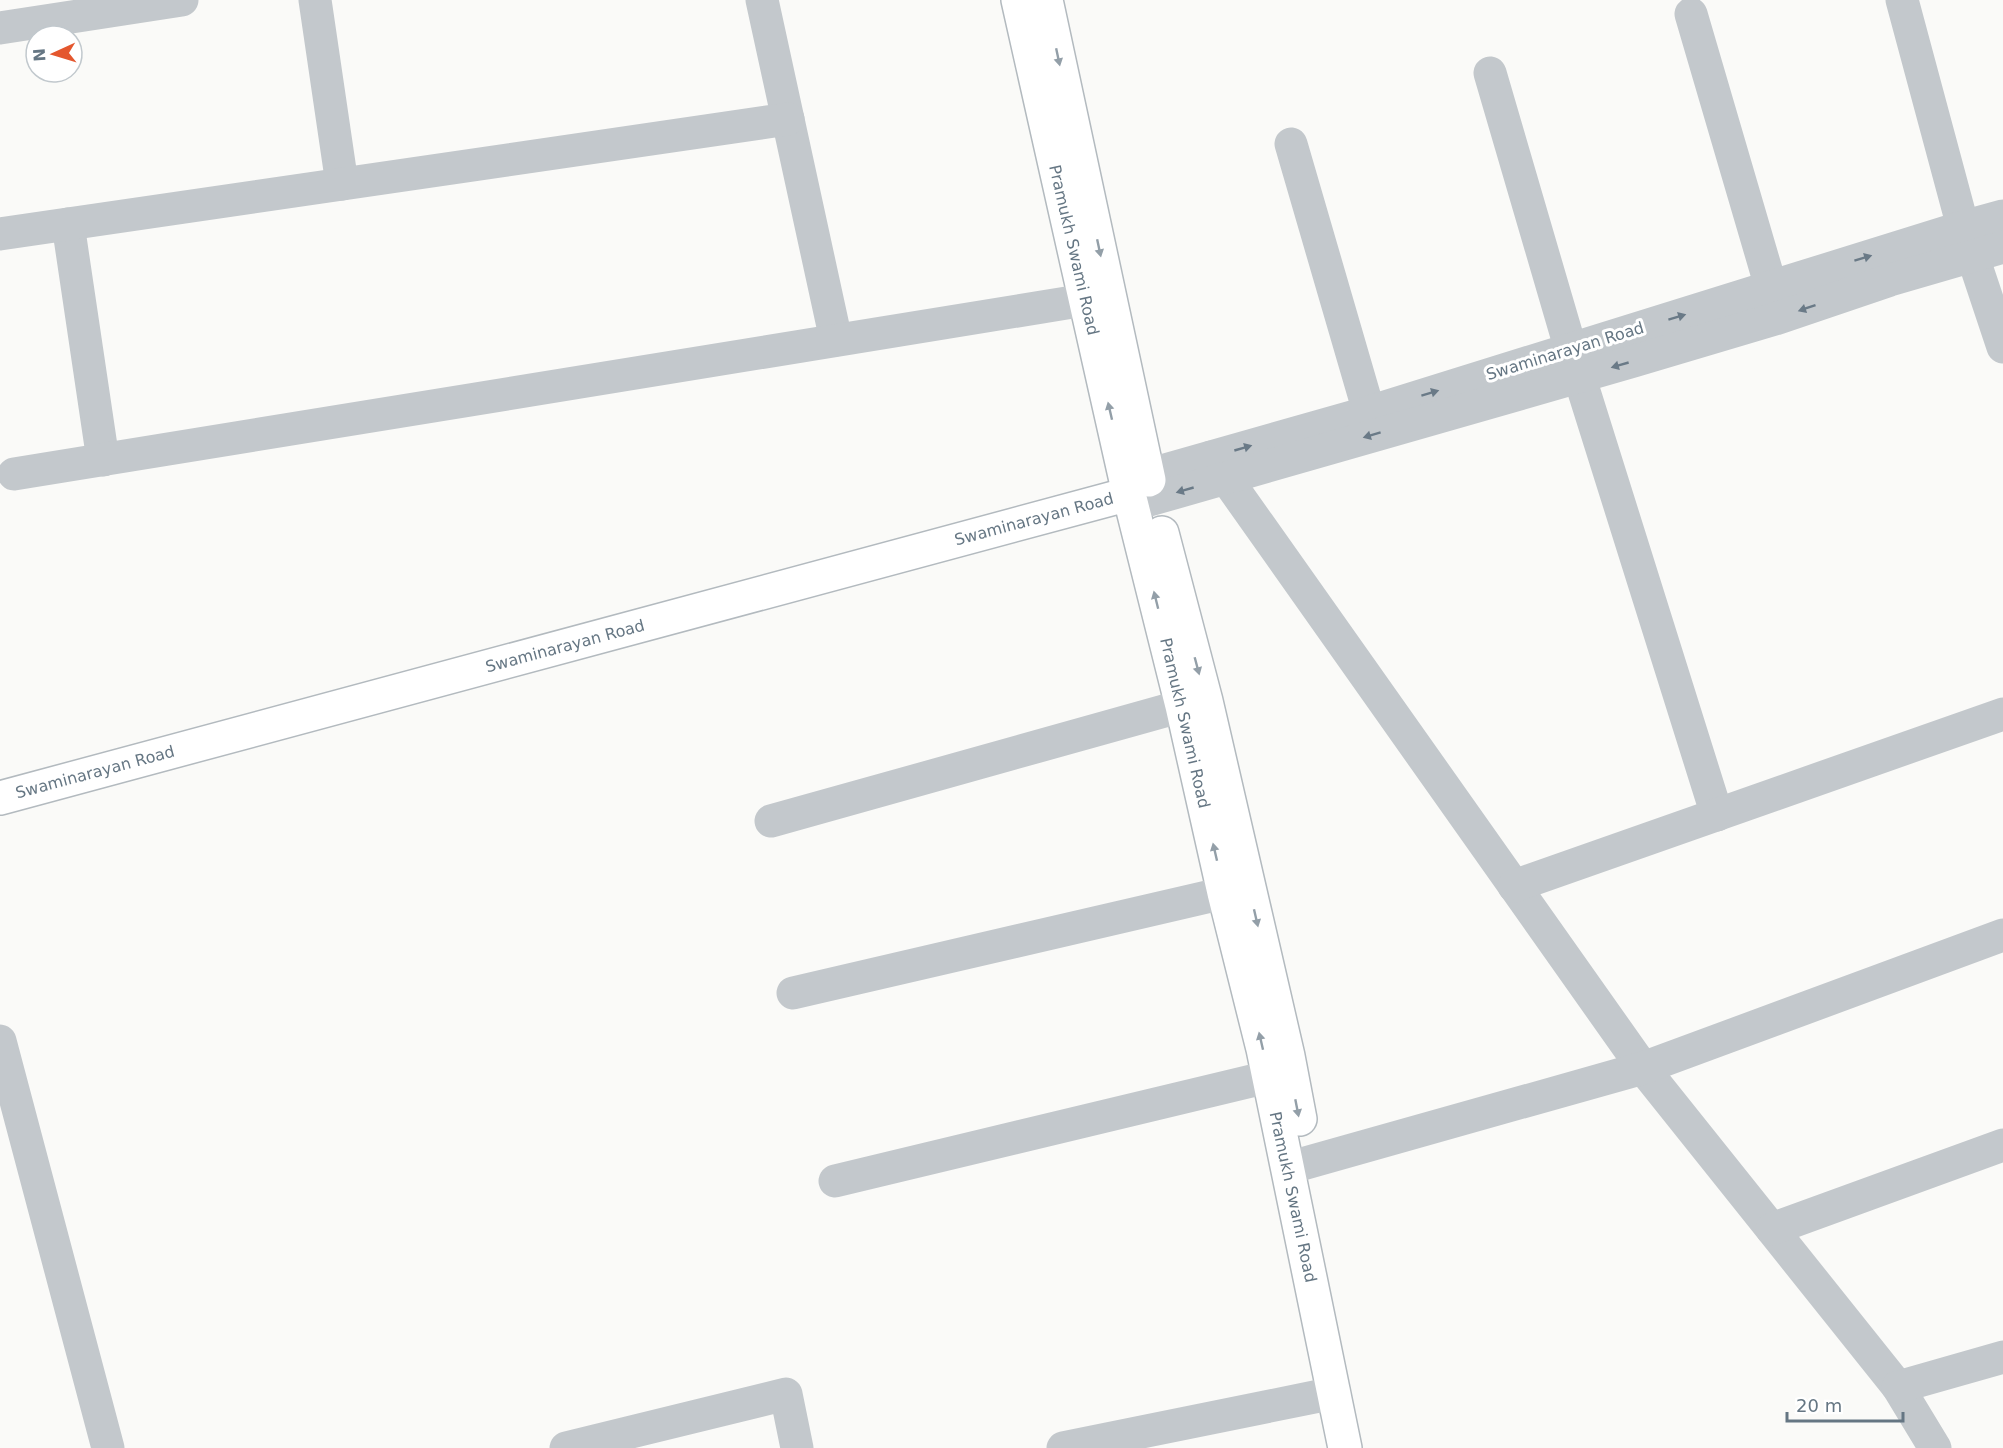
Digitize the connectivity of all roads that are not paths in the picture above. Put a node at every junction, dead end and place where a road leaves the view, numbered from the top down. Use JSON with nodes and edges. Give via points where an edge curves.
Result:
{"nodes":[{"id":1,"x":182,"y":0,"type":"edge"},
{"id":2,"x":315,"y":0,"type":"edge"},
{"id":3,"x":762,"y":0,"type":"edge"},
{"id":4,"x":1018,"y":0,"type":"edge"},
{"id":5,"x":1046,"y":0,"type":"edge"},
{"id":6,"x":1902,"y":0,"type":"edge"},
{"id":7,"x":1691,"y":14,"type":"dead end"},
{"id":8,"x":0,"y":28,"type":"edge"},
{"id":9,"x":1490,"y":73,"type":"dead end"},
{"id":10,"x":788,"y":119,"type":"junction"},
{"id":11,"x":1291,"y":144,"type":"dead end"},
{"id":12,"x":342,"y":184,"type":"junction"},
{"id":13,"x":2003,"y":216,"type":"edge"},
{"id":14,"x":68,"y":224,"type":"junction"},
{"id":15,"x":0,"y":234,"type":"edge"},
{"id":16,"x":1980,"y":243,"type":"edge"},
{"id":17,"x":1771,"y":287,"type":"junction"},
{"id":18,"x":1085,"y":300,"type":"junction"},
{"id":19,"x":836,"y":340,"type":"junction"},
{"id":20,"x":2003,"y":347,"type":"edge"},
{"id":21,"x":1575,"y":363,"type":"junction"},
{"id":22,"x":1369,"y":412,"type":"junction"},
{"id":23,"x":103,"y":459,"type":"junction"},
{"id":24,"x":1219,"y":468,"type":"junction"},
{"id":25,"x":14,"y":474,"type":"dead end"},
{"id":26,"x":1138,"y":491,"type":"junction"},
{"id":27,"x":1182,"y":706,"type":"junction"},
{"id":28,"x":2003,"y":714,"type":"edge"},
{"id":29,"x":0,"y":798,"type":"edge"},
{"id":30,"x":1717,"y":815,"type":"junction"},
{"id":31,"x":771,"y":821,"type":"dead end"},
{"id":32,"x":1514,"y":886,"type":"junction"},
{"id":33,"x":1224,"y":893,"type":"junction"},
{"id":34,"x":2003,"y":935,"type":"edge"},
{"id":35,"x":793,"y":993,"type":"dead end"},
{"id":36,"x":0,"y":1041,"type":"edge"},
{"id":37,"x":1643,"y":1068,"type":"junction"},
{"id":38,"x":1268,"y":1077,"type":"junction"},
{"id":39,"x":2003,"y":1145,"type":"edge"},
{"id":40,"x":1298,"y":1165,"type":"junction"},
{"id":41,"x":835,"y":1181,"type":"dead end"},
{"id":42,"x":1772,"y":1229,"type":"junction"},
{"id":43,"x":2003,"y":1358,"type":"edge"},
{"id":44,"x":1898,"y":1387,"type":"junction"},
{"id":45,"x":1334,"y":1393,"type":"junction"},
{"id":46,"x":574,"y":1447,"type":"edge"},
{"id":47,"x":108,"y":1448,"type":"edge"},
{"id":48,"x":797,"y":1448,"type":"edge"},
{"id":49,"x":1063,"y":1448,"type":"edge"},
{"id":50,"x":1345,"y":1448,"type":"edge"},
{"id":51,"x":1363,"y":1448,"type":"edge"},
{"id":52,"x":1935,"y":1448,"type":"edge"}],
"edges":[{"from":1,"to":8,"type":"street"},
{"from":2,"to":12,"type":"street"},
{"from":3,"to":10,"type":"street"},
{"from":4,"to":18,"type":"main road","name":"Pramukh Swami Road"},
{"from":5,"to":26,"type":"main road","name":"Pramukh Swami Road","one_way":true},
{"from":6,"to":16,"type":"street"},
{"from":7,"to":17,"type":"street"},
{"from":9,"to":21,"type":"street"},
{"from":10,"to":12,"type":"street"},
{"from":10,"to":19,"type":"street"},
{"from":11,"to":22,"type":"street"},
{"from":12,"to":14,"type":"street"},
{"from":13,"to":16,"type":"street","name":"Swaminarayan Road"},
{"from":14,"to":15,"type":"street"},
{"from":14,"to":23,"type":"street"},
{"from":17,"to":16,"type":"street","name":"Swaminarayan Road","one_way":true},
{"from":16,"to":20,"type":"street"},
{"from":16,"to":21,"type":"street","name":"Swaminarayan Road","one_way":true,"via":[[1890,280],[1775,318]]},
{"from":21,"to":17,"type":"street","name":"Swaminarayan Road","one_way":true},
{"from":18,"to":19,"type":"street"},
{"from":26,"to":18,"type":"main road","name":"Pramukh Swami Road","one_way":true},
{"from":19,"to":23,"type":"street"},
{"from":22,"to":21,"type":"street","name":"Swaminarayan Road","one_way":true},
{"from":21,"to":24,"type":"street","name":"Swaminarayan Road","one_way":true},
{"from":21,"to":30,"type":"street"},
{"from":24,"to":22,"type":"street","name":"Swaminarayan Road","one_way":true},
{"from":23,"to":25,"type":"street"},
{"from":24,"to":26,"type":"street","name":"Swaminarayan Road"},
{"from":24,"to":32,"type":"street"},
{"from":27,"to":26,"type":"main road","name":"Pramukh Swami Road","one_way":true},
{"from":26,"to":29,"type":"main road","name":"Swaminarayan Road"},
{"from":26,"to":40,"type":"main road","name":"Pramukh Swami Road","one_way":true,"via":[[1209,712],[1288,1056]]},
{"from":27,"to":31,"type":"street"},
{"from":33,"to":27,"type":"main road","name":"Pramukh Swami Road","one_way":true},
{"from":28,"to":30,"type":"street"},
{"from":30,"to":32,"type":"street"},
{"from":32,"to":37,"type":"street"},
{"from":33,"to":35,"type":"street"},
{"from":38,"to":33,"type":"main road","name":"Pramukh Swami Road","one_way":true},
{"from":34,"to":37,"type":"street"},
{"from":36,"to":47,"type":"street"},
{"from":37,"to":40,"type":"street"},
{"from":37,"to":42,"type":"street"},
{"from":38,"to":40,"type":"main road","name":"Pramukh Swami Road"},
{"from":38,"to":41,"type":"street"},
{"from":39,"to":42,"type":"street"},
{"from":40,"to":45,"type":"main road","name":"Pramukh Swami Road"},
{"from":40,"to":51,"type":"main road","name":"Pramukh Swami Road"},
{"from":42,"to":44,"type":"street"},
{"from":43,"to":44,"type":"street"},
{"from":44,"to":52,"type":"street"},
{"from":45,"to":49,"type":"street"},
{"from":45,"to":50,"type":"main road","name":"Pramukh Swami Road"},
{"from":46,"to":48,"type":"street","via":[[786,1394]]}]}
